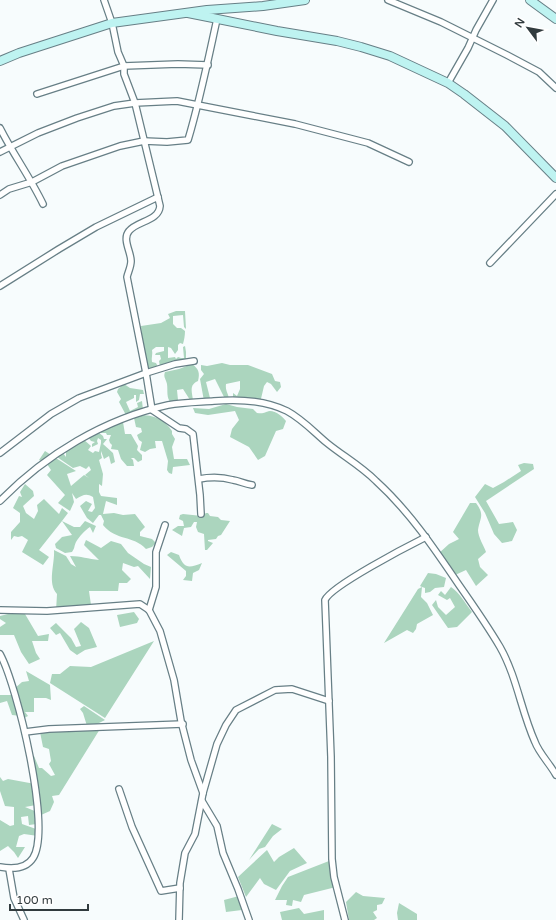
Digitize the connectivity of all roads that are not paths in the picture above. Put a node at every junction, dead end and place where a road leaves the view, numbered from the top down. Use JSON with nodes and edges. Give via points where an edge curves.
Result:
{"nodes":[{"id":1,"x":104,"y":0,"type":"edge"},
{"id":2,"x":305,"y":0,"type":"edge"},
{"id":3,"x":388,"y":0,"type":"edge"},
{"id":4,"x":493,"y":0,"type":"edge"},
{"id":5,"x":530,"y":0,"type":"edge"},
{"id":6,"x":188,"y":13,"type":"junction"},
{"id":7,"x":217,"y":19,"type":"junction"},
{"id":8,"x":556,"y":19,"type":"edge"},
{"id":9,"x":112,"y":23,"type":"junction"},
{"id":10,"x":473,"y":38,"type":"junction"},
{"id":11,"x":0,"y":60,"type":"edge"},
{"id":12,"x":208,"y":65,"type":"junction"},
{"id":13,"x":124,"y":66,"type":"junction"},
{"id":14,"x":448,"y":84,"type":"junction"},
{"id":15,"x":556,"y":88,"type":"edge"},
{"id":16,"x":37,"y":94,"type":"dead end"},
{"id":17,"x":135,"y":103,"type":"junction"},
{"id":18,"x":199,"y":105,"type":"junction"},
{"id":19,"x":0,"y":128,"type":"edge"},
{"id":20,"x":144,"y":141,"type":"junction"},
{"id":21,"x":9,"y":147,"type":"junction"},
{"id":22,"x":0,"y":152,"type":"edge"},
{"id":23,"x":409,"y":162,"type":"dead end"},
{"id":24,"x":556,"y":178,"type":"edge"},
{"id":25,"x":32,"y":182,"type":"junction"},
{"id":26,"x":556,"y":194,"type":"edge"},
{"id":27,"x":0,"y":195,"type":"edge"},
{"id":28,"x":158,"y":197,"type":"junction"},
{"id":29,"x":43,"y":204,"type":"dead end"},
{"id":30,"x":490,"y":263,"type":"dead end"},
{"id":31,"x":0,"y":286,"type":"edge"},
{"id":32,"x":194,"y":361,"type":"dead end"},
{"id":33,"x":146,"y":373,"type":"junction"},
{"id":34,"x":152,"y":410,"type":"junction"},
{"id":35,"x":0,"y":453,"type":"edge"},
{"id":36,"x":198,"y":479,"type":"junction"},
{"id":37,"x":252,"y":485,"type":"dead end"},
{"id":38,"x":0,"y":501,"type":"edge"},
{"id":39,"x":201,"y":514,"type":"dead end"},
{"id":40,"x":165,"y":525,"type":"dead end"},
{"id":41,"x":426,"y":537,"type":"junction"},
{"id":42,"x":0,"y":610,"type":"edge"},
{"id":43,"x":149,"y":610,"type":"junction"},
{"id":44,"x":0,"y":654,"type":"edge"},
{"id":45,"x":329,"y":701,"type":"junction"},
{"id":46,"x":183,"y":724,"type":"junction"},
{"id":47,"x":24,"y":732,"type":"junction"},
{"id":48,"x":556,"y":775,"type":"edge"},
{"id":49,"x":119,"y":790,"type":"dead end"},
{"id":50,"x":203,"y":793,"type":"junction"},
{"id":51,"x":202,"y":801,"type":"junction"},
{"id":52,"x":0,"y":867,"type":"edge"},
{"id":53,"x":9,"y":869,"type":"junction"},
{"id":54,"x":180,"y":888,"type":"junction"},
{"id":55,"x":24,"y":920,"type":"edge"},
{"id":56,"x":179,"y":920,"type":"edge"},
{"id":57,"x":249,"y":920,"type":"edge"},
{"id":58,"x":345,"y":920,"type":"edge"}],
"edges":[{"from":1,"to":9,"type":"street"},
{"from":2,"to":6,"type":"main road"},
{"from":3,"to":10,"type":"street"},
{"from":4,"to":10,"type":"street"},
{"from":5,"to":8,"type":"main road"},
{"from":6,"to":7,"type":"main road"},
{"from":6,"to":9,"type":"main road"},
{"from":7,"to":12,"type":"street"},
{"from":7,"to":14,"type":"main road","via":[[361,46],[390,56]]},
{"from":9,"to":11,"type":"main road"},
{"from":9,"to":13,"type":"street","via":[[118,52]]},
{"from":10,"to":14,"type":"street"},
{"from":10,"to":15,"type":"street","via":[[539,72]]},
{"from":12,"to":13,"type":"street"},
{"from":12,"to":18,"type":"street"},
{"from":13,"to":16,"type":"street"},
{"from":13,"to":17,"type":"street","via":[[124,74]]},
{"from":14,"to":24,"type":"main road","via":[[505,126]]},
{"from":17,"to":18,"type":"street","via":[[177,101]]},
{"from":17,"to":20,"type":"street"},
{"from":17,"to":21,"type":"street","via":[[114,106],[77,118]]},
{"from":18,"to":20,"type":"street","via":[[188,140]]},
{"from":18,"to":23,"type":"street","via":[[295,124],[368,143]]},
{"from":19,"to":21,"type":"street"},
{"from":20,"to":25,"type":"street","via":[[120,146],[70,163]]},
{"from":20,"to":28,"type":"street"},
{"from":21,"to":22,"type":"street"},
{"from":21,"to":25,"type":"street"},
{"from":25,"to":27,"type":"street","via":[[9,189]]},
{"from":25,"to":29,"type":"street"},
{"from":26,"to":30,"type":"street"},
{"from":28,"to":31,"type":"street","via":[[96,228]]},
{"from":28,"to":33,"type":"street","via":[[159,210],[156,215],[131,228],[126,238],[131,261],[127,277]]},
{"from":32,"to":33,"type":"street"},
{"from":33,"to":34,"type":"street"},
{"from":33,"to":35,"type":"street","via":[[79,398],[51,414]]},
{"from":34,"to":36,"type":"street","via":[[192,434]]},
{"from":34,"to":38,"type":"street","via":[[135,414],[87,435],[52,457]]},
{"from":34,"to":41,"type":"street","via":[[184,402],[229,400],[252,401],[286,411],[375,479]]},
{"from":36,"to":37,"type":"street","via":[[209,477]]},
{"from":36,"to":39,"type":"street"},
{"from":40,"to":43,"type":"street","via":[[156,552],[156,587]]},
{"from":41,"to":45,"type":"street","via":[[343,584],[327,596],[325,606]]},
{"from":41,"to":48,"type":"street","via":[[506,657],[535,744]]},
{"from":42,"to":43,"type":"street","via":[[47,611],[140,604]]},
{"from":43,"to":46,"type":"street","via":[[160,631]]},
{"from":44,"to":47,"type":"street","via":[[11,681]]},
{"from":45,"to":50,"type":"street","via":[[292,689],[275,690],[236,710],[217,744]]},
{"from":45,"to":58,"type":"street","via":[[332,859]]},
{"from":46,"to":47,"type":"street"},
{"from":46,"to":50,"type":"street","via":[[191,760]]},
{"from":47,"to":53,"type":"street","via":[[34,774],[38,836],[33,858],[27,864]]},
{"from":49,"to":54,"type":"street","via":[[160,891]]},
{"from":50,"to":51,"type":"street"},
{"from":51,"to":54,"type":"street","via":[[195,834],[185,853]]},
{"from":51,"to":57,"type":"street","via":[[217,826],[223,853]]},
{"from":52,"to":53,"type":"street"},
{"from":53,"to":55,"type":"street","via":[[14,898]]},
{"from":54,"to":56,"type":"street"}]}
